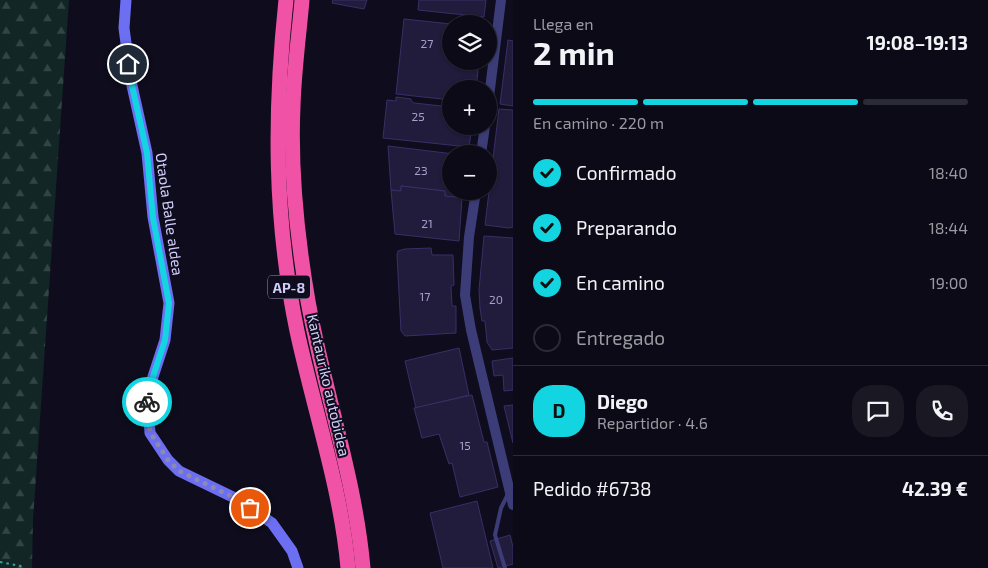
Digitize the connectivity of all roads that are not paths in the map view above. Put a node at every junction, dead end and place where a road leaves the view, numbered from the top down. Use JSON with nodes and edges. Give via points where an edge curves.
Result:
{"nodes":[{"id":1,"x":126,"y":0,"type":"edge"},
{"id":2,"x":286,"y":0,"type":"edge"},
{"id":3,"x":302,"y":0,"type":"edge"},
{"id":4,"x":501,"y":0,"type":"edge"},
{"id":5,"x":491,"y":80,"type":"edge"},
{"id":6,"x":475,"y":200,"type":"edge"},
{"id":7,"x":510,"y":492,"type":"junction"},
{"id":8,"x":513,"y":505,"type":"edge"},
{"id":9,"x":298,"y":568,"type":"edge"},
{"id":10,"x":348,"y":568,"type":"edge"},
{"id":11,"x":363,"y":568,"type":"edge"},
{"id":12,"x":505,"y":568,"type":"edge"}],
"edges":[{"from":1,"to":9,"type":"main road","name":"Otaola Balle aldea","via":[[124,28],[131,81],[147,153],[153,218],[169,303],[165,340],[147,395],[150,432],[179,471],[239,500],[272,523],[292,551]]},
{"from":2,"to":10,"type":"highway","name":"Kantauriko autobidea","number":"AP-8","via":[[278,101],[280,216],[297,331],[331,473]]},
{"from":3,"to":11,"type":"highway","name":"Kantauriko autobidea","number":"AP-8","via":[[293,106],[295,210],[308,303],[340,439]]},
{"from":4,"to":5,"type":"street"},
{"from":6,"to":7,"type":"street","via":[[466,295],[471,330]]},
{"from":7,"to":8,"type":"street"},
{"from":7,"to":12,"type":"lane","via":[[501,508],[495,535]]}]}
